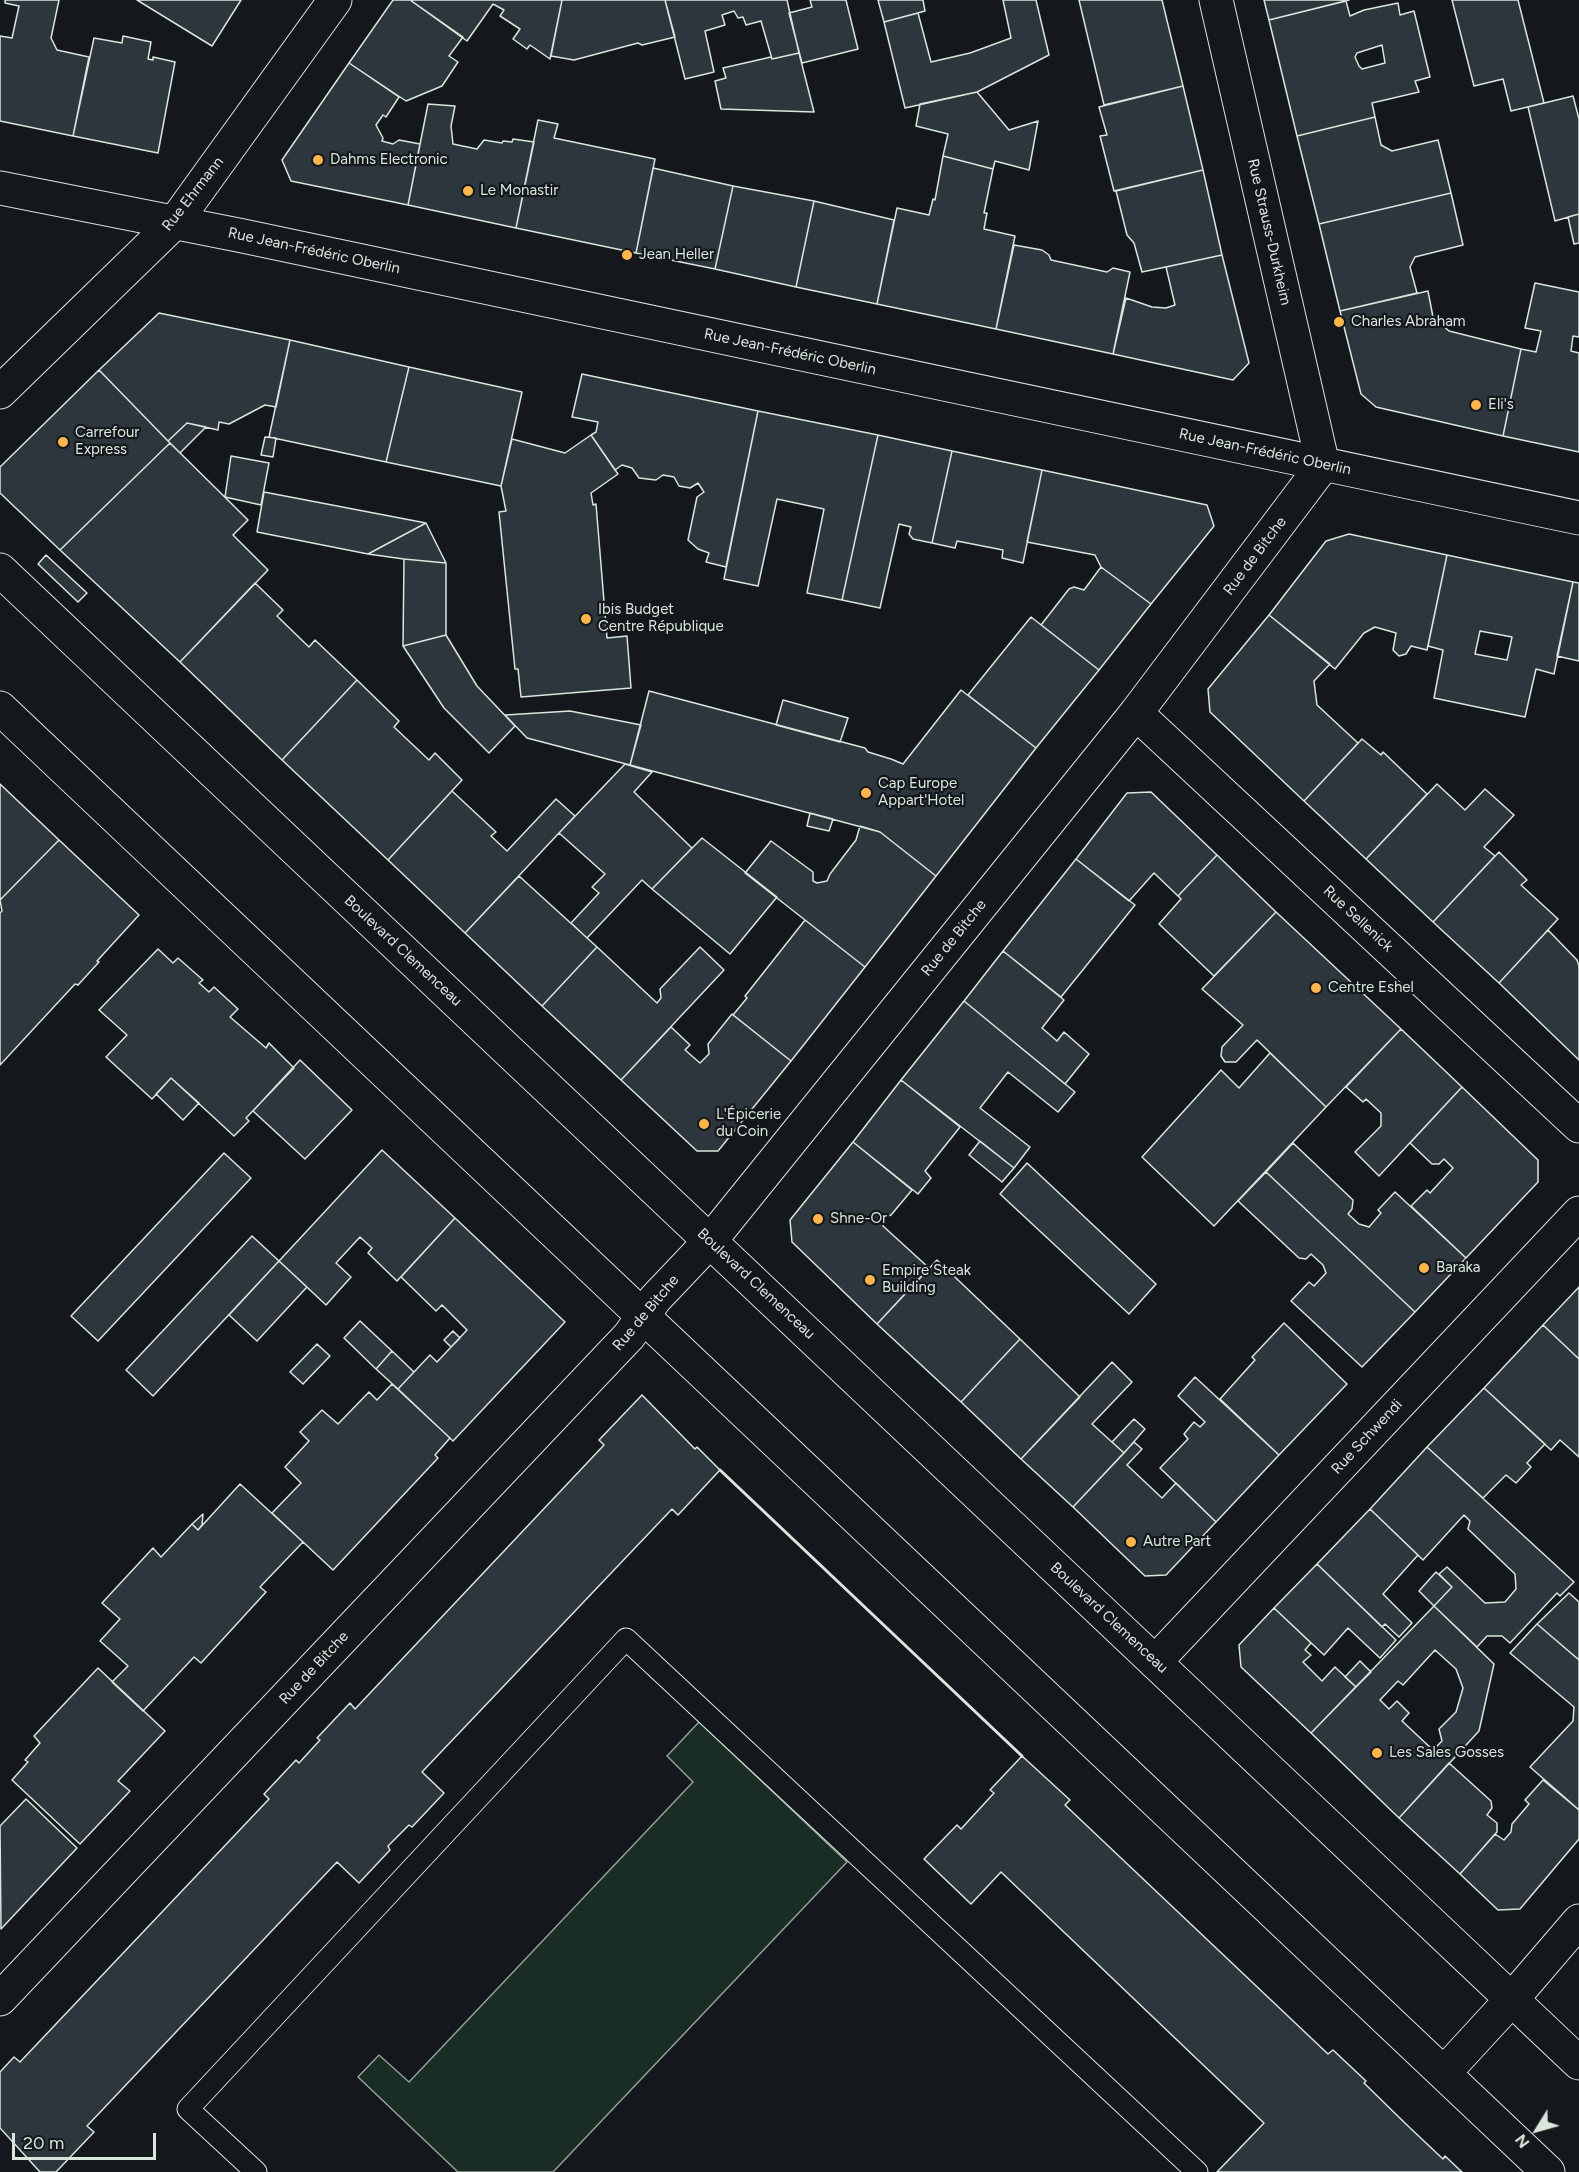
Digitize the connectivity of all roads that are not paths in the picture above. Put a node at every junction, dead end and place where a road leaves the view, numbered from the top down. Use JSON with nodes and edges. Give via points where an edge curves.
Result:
{"nodes":[{"id":1,"x":335,"y":0,"type":"edge"},
{"id":2,"x":1216,"y":0,"type":"edge"},
{"id":3,"x":0,"y":188,"type":"edge"},
{"id":4,"x":175,"y":222,"type":"junction"},
{"id":5,"x":0,"y":392,"type":"edge"},
{"id":6,"x":1323,"y":465,"type":"junction"},
{"id":7,"x":1579,"y":518,"type":"edge"},
{"id":8,"x":0,"y":570,"type":"edge"},
{"id":9,"x":0,"y":708,"type":"edge"},
{"id":10,"x":1136,"y":713,"type":"junction"},
{"id":11,"x":1579,"y":1126,"type":"edge"},
{"id":12,"x":1579,"y":1214,"type":"edge"},
{"id":13,"x":710,"y":1241,"type":"junction"},
{"id":14,"x":643,"y":1317,"type":"junction"},
{"id":15,"x":1155,"y":1662,"type":"junction"},
{"id":16,"x":1579,"y":1920,"type":"edge"},
{"id":17,"x":0,"y":1999,"type":"edge"},
{"id":18,"x":1512,"y":1999,"type":"junction"},
{"id":19,"x":1579,"y":2063,"type":"edge"},
{"id":20,"x":1444,"y":2073,"type":"junction"},
{"id":21,"x":256,"y":2172,"type":"edge"},
{"id":22,"x":1197,"y":2172,"type":"edge"},
{"id":23,"x":1548,"y":2172,"type":"edge"}],
"edges":[{"from":1,"to":4,"type":"street","name":"Rue Ehrmann"},
{"from":2,"to":6,"type":"street","name":"Rue Strauss-Durkheim"},
{"from":3,"to":4,"type":"street","name":"Rue Jean-Frédéric Oberlin"},
{"from":4,"to":5,"type":"street","name":"Rue Ehrmann"},
{"from":4,"to":6,"type":"street","name":"Rue Jean-Frédéric Oberlin"},
{"from":6,"to":7,"type":"street","name":"Rue Jean-Frédéric Oberlin"},
{"from":6,"to":10,"type":"street","name":"Rue de Bitche"},
{"from":8,"to":13,"type":"street","name":"Boulevard Clemenceau"},
{"from":9,"to":14,"type":"street"},
{"from":10,"to":11,"type":"street","name":"Rue Sellenick"},
{"from":10,"to":13,"type":"street","name":"Rue de Bitche"},
{"from":12,"to":15,"type":"street","name":"Rue Schwendi"},
{"from":13,"to":14,"type":"street","name":"Rue de Bitche"},
{"from":13,"to":15,"type":"street","name":"Boulevard Clemenceau"},
{"from":14,"to":17,"type":"street","name":"Rue de Bitche"},
{"from":14,"to":20,"type":"street"},
{"from":15,"to":18,"type":"street","name":"Boulevard Clemenceau"},
{"from":16,"to":18,"type":"street"},
{"from":18,"to":19,"type":"street","name":"Boulevard Clemenceau"},
{"from":18,"to":20,"type":"street"},
{"from":20,"to":23,"type":"street"},
{"from":21,"to":22,"type":"lane","via":[[188,2109],[626,1639]]}]}
